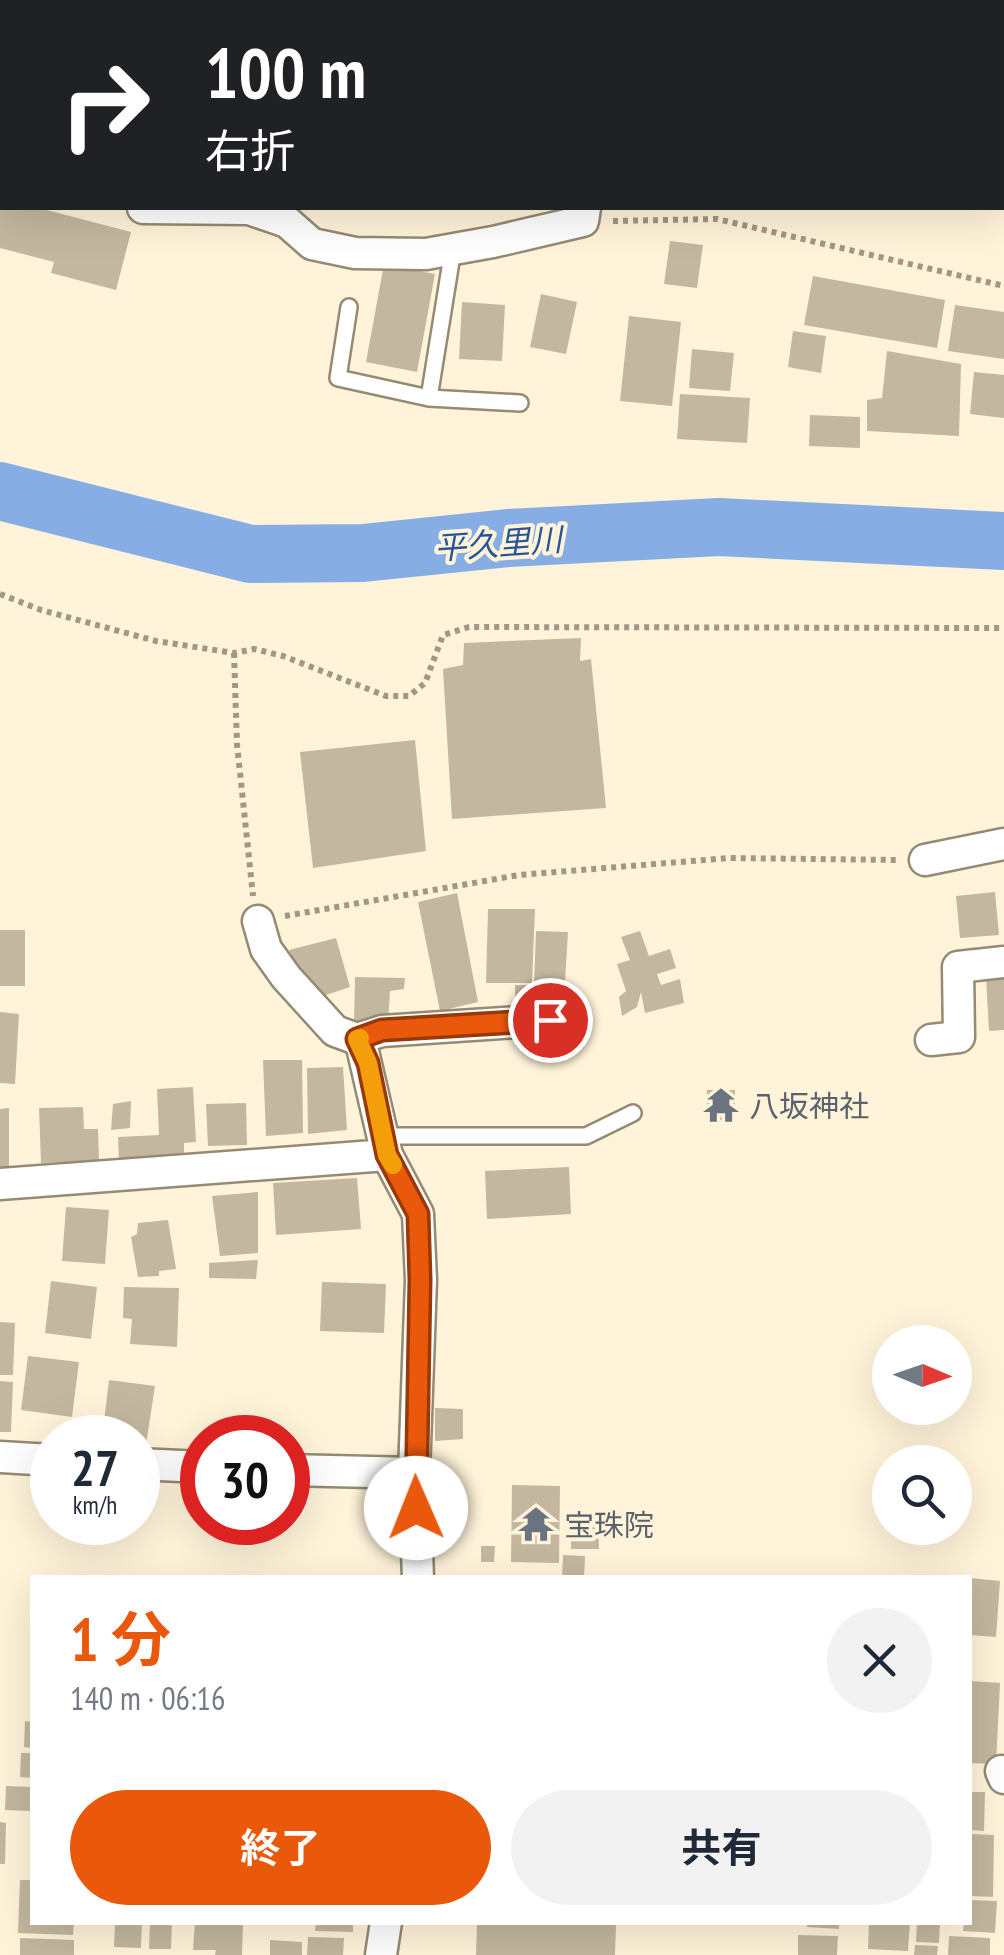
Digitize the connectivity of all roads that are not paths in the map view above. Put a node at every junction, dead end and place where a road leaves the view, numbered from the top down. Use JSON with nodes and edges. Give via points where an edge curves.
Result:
{"nodes":[{"id":1,"x":255,"y":210,"type":"edge"},
{"id":2,"x":584,"y":214,"type":"edge"},
{"id":3,"x":454,"y":249,"type":"junction"},
{"id":4,"x":350,"y":307,"type":"dead end"},
{"id":5,"x":430,"y":398,"type":"junction"},
{"id":6,"x":520,"y":403,"type":"dead end"},
{"id":7,"x":1004,"y":844,"type":"edge"},
{"id":8,"x":925,"y":860,"type":"road end"},
{"id":9,"x":258,"y":921,"type":"road end"},
{"id":10,"x":1004,"y":962,"type":"edge"},
{"id":11,"x":550,"y":1020,"type":"dead end"},
{"id":12,"x":357,"y":1039,"type":"junction"},
{"id":13,"x":931,"y":1040,"type":"dead end"},
{"id":14,"x":632,"y":1113,"type":"dead end"},
{"id":15,"x":386,"y":1146,"type":"junction"},
{"id":16,"x":0,"y":1184,"type":"edge"},
{"id":17,"x":0,"y":1457,"type":"edge"},
{"id":18,"x":30,"y":1459,"type":"edge"},
{"id":19,"x":310,"y":1471,"type":"edge"},
{"id":20,"x":414,"y":1473,"type":"junction"},
{"id":21,"x":418,"y":1575,"type":"edge"},
{"id":22,"x":385,"y":1925,"type":"edge"},
{"id":23,"x":380,"y":1955,"type":"edge"}],
"edges":[{"from":1,"to":3,"type":"street","via":[[288,222],[312,244],[356,253]]},
{"from":2,"to":3,"type":"street"},
{"from":3,"to":5,"type":"lane"},
{"from":4,"to":5,"type":"lane","via":[[338,378]]},
{"from":5,"to":6,"type":"lane"},
{"from":7,"to":8,"type":"street"},
{"from":9,"to":12,"type":"street","via":[[266,949],[286,977],[335,1031]]},
{"from":10,"to":13,"type":"street","via":[[958,967],[959,1037]]},
{"from":11,"to":12,"type":"street","via":[[382,1030]]},
{"from":12,"to":15,"type":"street"},
{"from":14,"to":15,"type":"lane","via":[[586,1136]]},
{"from":15,"to":16,"type":"street"},
{"from":15,"to":20,"type":"street","via":[[418,1214]]},
{"from":17,"to":18,"type":"street"},
{"from":19,"to":20,"type":"street"},
{"from":20,"to":21,"type":"street"},
{"from":22,"to":23,"type":"street"}]}
